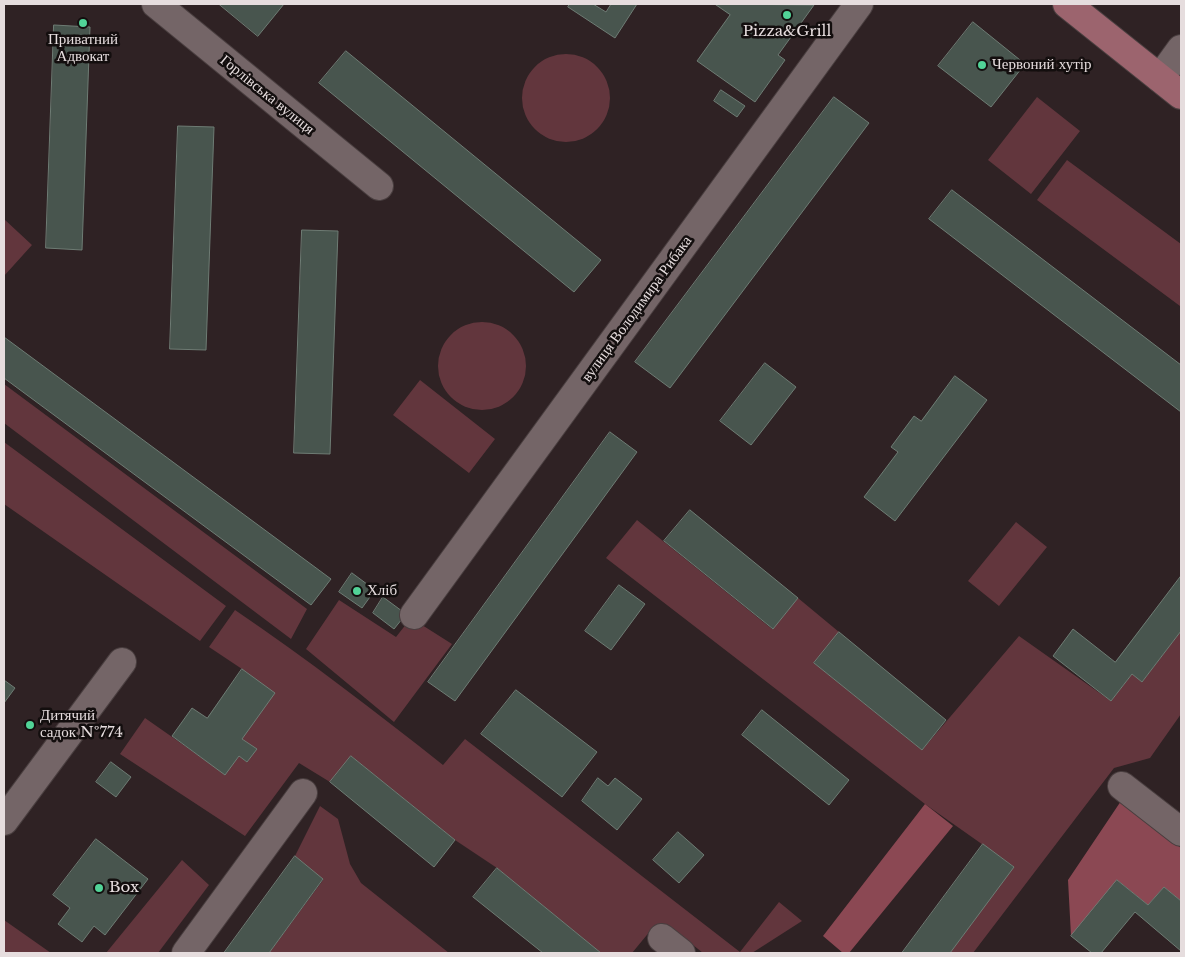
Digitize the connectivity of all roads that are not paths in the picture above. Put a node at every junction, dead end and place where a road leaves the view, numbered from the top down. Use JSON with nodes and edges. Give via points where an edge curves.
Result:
{"nodes":[{"id":1,"x":156,"y":4,"type":"edge"},
{"id":2,"x":859,"y":4,"type":"edge"},
{"id":3,"x":1066,"y":4,"type":"edge"},
{"id":4,"x":1181,"y":49,"type":"edge"},
{"id":5,"x":1160,"y":78,"type":"junction"},
{"id":6,"x":1181,"y":95,"type":"edge"},
{"id":7,"x":379,"y":186,"type":"dead end"},
{"id":8,"x":414,"y":615,"type":"dead end"},
{"id":9,"x":122,"y":662,"type":"dead end"},
{"id":10,"x":1122,"y":786,"type":"dead end"},
{"id":11,"x":303,"y":793,"type":"dead end"},
{"id":12,"x":4,"y":821,"type":"edge"},
{"id":13,"x":1181,"y":832,"type":"edge"},
{"id":14,"x":186,"y":953,"type":"edge"}],
"edges":[{"from":1,"to":7,"type":"street","name":"Горлівська вулиця"},
{"from":2,"to":8,"type":"street","name":"вулиця Володимира Рибака"},
{"from":3,"to":5,"type":"main road"},
{"from":4,"to":5,"type":"street"},
{"from":5,"to":6,"type":"main road"},
{"from":9,"to":12,"type":"street"},
{"from":10,"to":13,"type":"street"},
{"from":11,"to":14,"type":"street"}]}
